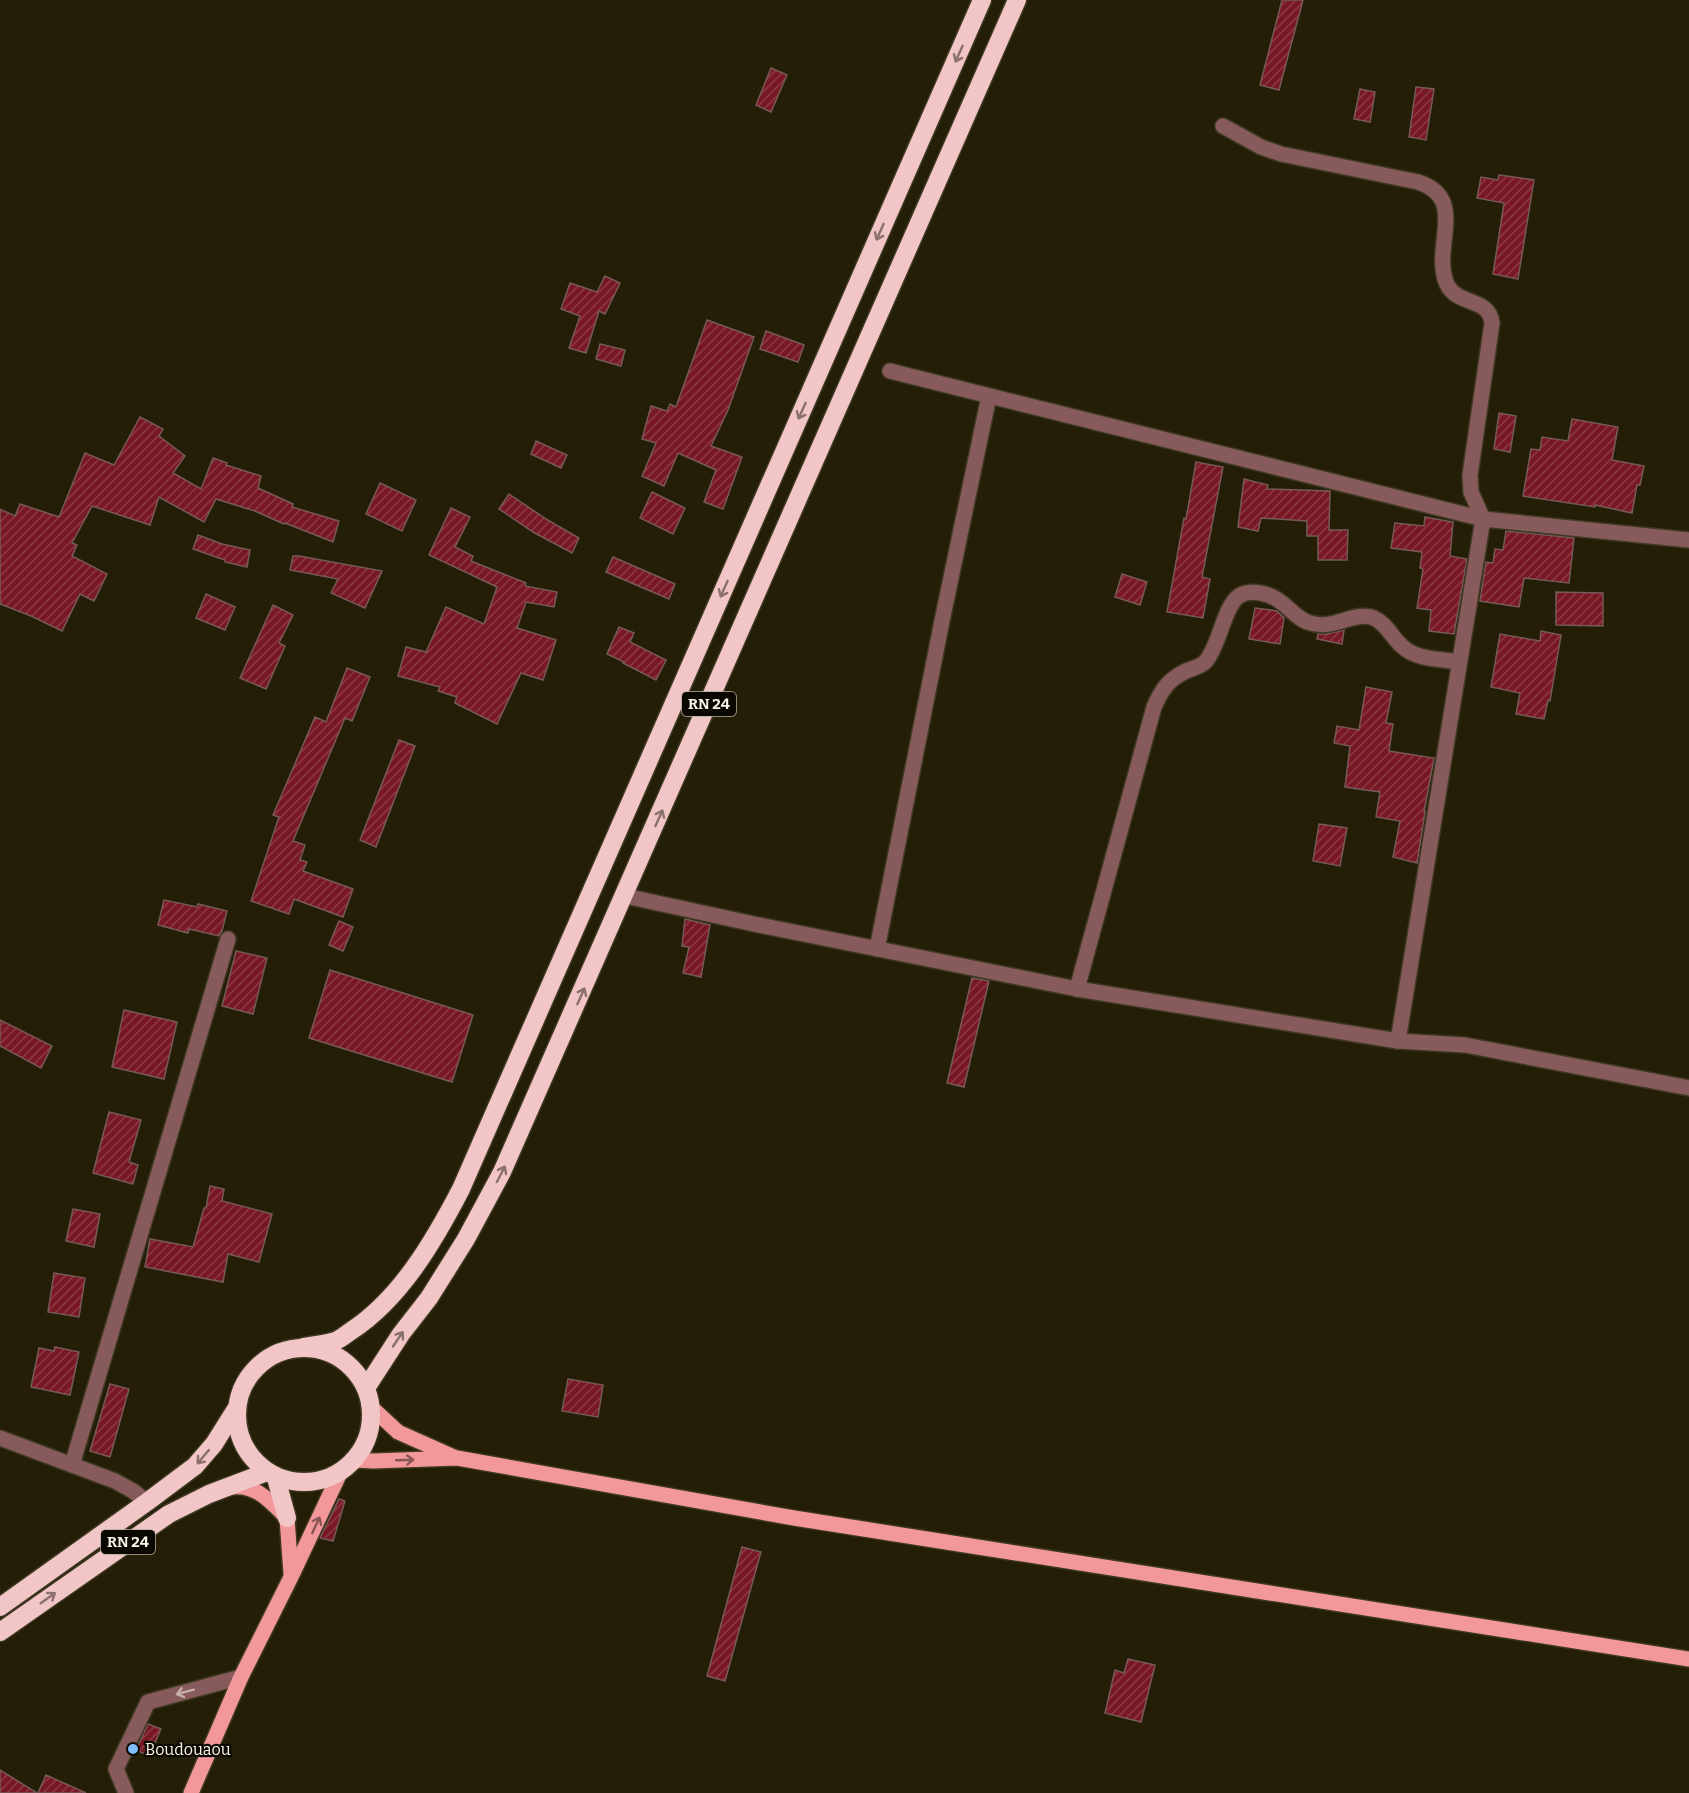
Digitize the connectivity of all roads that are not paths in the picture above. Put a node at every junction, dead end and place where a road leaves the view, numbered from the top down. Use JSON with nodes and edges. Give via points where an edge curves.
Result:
{"nodes":[{"id":1,"x":982,"y":0,"type":"edge"},
{"id":2,"x":1017,"y":0,"type":"edge"},
{"id":3,"x":1223,"y":126,"type":"dead end"},
{"id":4,"x":890,"y":371,"type":"dead end"},
{"id":5,"x":989,"y":396,"type":"junction"},
{"id":6,"x":1483,"y":519,"type":"junction"},
{"id":7,"x":1689,"y":540,"type":"edge"},
{"id":8,"x":1460,"y":662,"type":"junction"},
{"id":9,"x":625,"y":896,"type":"junction"},
{"id":10,"x":228,"y":939,"type":"dead end"},
{"id":11,"x":877,"y":949,"type":"junction"},
{"id":12,"x":1077,"y":989,"type":"junction"},
{"id":13,"x":1398,"y":1041,"type":"junction"},
{"id":14,"x":1689,"y":1088,"type":"edge"},
{"id":15,"x":303,"y":1347,"type":"junction"},
{"id":16,"x":366,"y":1388,"type":"junction"},
{"id":17,"x":371,"y":1407,"type":"junction"},
{"id":18,"x":236,"y":1409,"type":"junction"},
{"id":19,"x":0,"y":1438,"type":"edge"},
{"id":20,"x":457,"y":1458,"type":"junction"},
{"id":21,"x":354,"y":1460,"type":"junction"},
{"id":22,"x":72,"y":1465,"type":"junction"},
{"id":23,"x":340,"y":1473,"type":"junction"},
{"id":24,"x":272,"y":1475,"type":"junction"},
{"id":25,"x":224,"y":1488,"type":"junction"},
{"id":26,"x":147,"y":1502,"type":"junction"},
{"id":27,"x":287,"y":1518,"type":"junction"},
{"id":28,"x":291,"y":1577,"type":"junction"},
{"id":29,"x":0,"y":1607,"type":"edge"},
{"id":30,"x":0,"y":1632,"type":"edge"},
{"id":31,"x":1689,"y":1659,"type":"edge"},
{"id":32,"x":241,"y":1677,"type":"junction"},
{"id":33,"x":126,"y":1793,"type":"edge"},
{"id":34,"x":191,"y":1793,"type":"edge"}],
"edges":[{"from":1,"to":15,"type":"highway","number":"RN 24","one_way":true,"via":[[442,1226],[390,1297],[362,1324],[336,1341]]},
{"from":9,"to":2,"type":"highway","number":"RN 24","one_way":true},
{"from":3,"to":6,"type":"street","via":[[1281,154],[1418,182],[1440,194],[1446,208],[1443,264],[1447,285],[1451,292],[1484,307],[1491,315],[1470,475],[1471,492]]},
{"from":4,"to":5,"type":"street"},
{"from":5,"to":6,"type":"street"},
{"from":5,"to":11,"type":"street"},
{"from":6,"to":7,"type":"street"},
{"from":6,"to":8,"type":"street"},
{"from":8,"to":12,"type":"street","via":[[1411,652],[1373,618],[1364,616],[1326,626],[1313,624],[1295,616],[1273,597],[1254,592],[1240,596],[1233,602],[1208,658],[1164,687],[1154,707]]},
{"from":8,"to":13,"type":"street"},
{"from":9,"to":11,"type":"street"},
{"from":16,"to":9,"type":"highway","number":"RN 24","one_way":true,"via":[[429,1298],[502,1172]]},
{"from":10,"to":22,"type":"street"},
{"from":11,"to":12,"type":"street"},
{"from":12,"to":13,"type":"street"},
{"from":13,"to":14,"type":"street","via":[[1465,1046]]},
{"from":15,"to":16,"type":"highway","via":[[323,1350],[341,1359]]},
{"from":15,"to":18,"type":"highway","via":[[284,1350],[251,1372]]},
{"from":16,"to":17,"type":"highway"},
{"from":17,"to":20,"type":"main road","via":[[398,1432]]},
{"from":17,"to":21,"type":"highway","via":[[365,1444]]},
{"from":18,"to":24,"type":"highway","via":[[243,1445],[253,1460]]},
{"from":18,"to":26,"type":"highway","number":"RN 24","one_way":true,"via":[[195,1466]]},
{"from":19,"to":22,"type":"street"},
{"from":21,"to":20,"type":"main road","one_way":true},
{"from":20,"to":31,"type":"main road","via":[[794,1518]]},
{"from":21,"to":23,"type":"highway"},
{"from":22,"to":26,"type":"street","via":[[115,1481]]},
{"from":23,"to":24,"type":"highway","via":[[320,1481],[298,1483]]},
{"from":28,"to":23,"type":"main road","one_way":true},
{"from":24,"to":25,"type":"highway","number":"RN 24"},
{"from":24,"to":27,"type":"highway"},
{"from":25,"to":27,"type":"main road","via":[[255,1490]]},
{"from":30,"to":25,"type":"highway","number":"RN 24","one_way":true,"via":[[169,1514]]},
{"from":26,"to":29,"type":"highway","number":"RN 24"},
{"from":27,"to":28,"type":"main road"},
{"from":28,"to":32,"type":"main road"},
{"from":32,"to":33,"type":"street","one_way":true,"via":[[148,1702],[116,1769]]},
{"from":32,"to":34,"type":"main road"}]}
